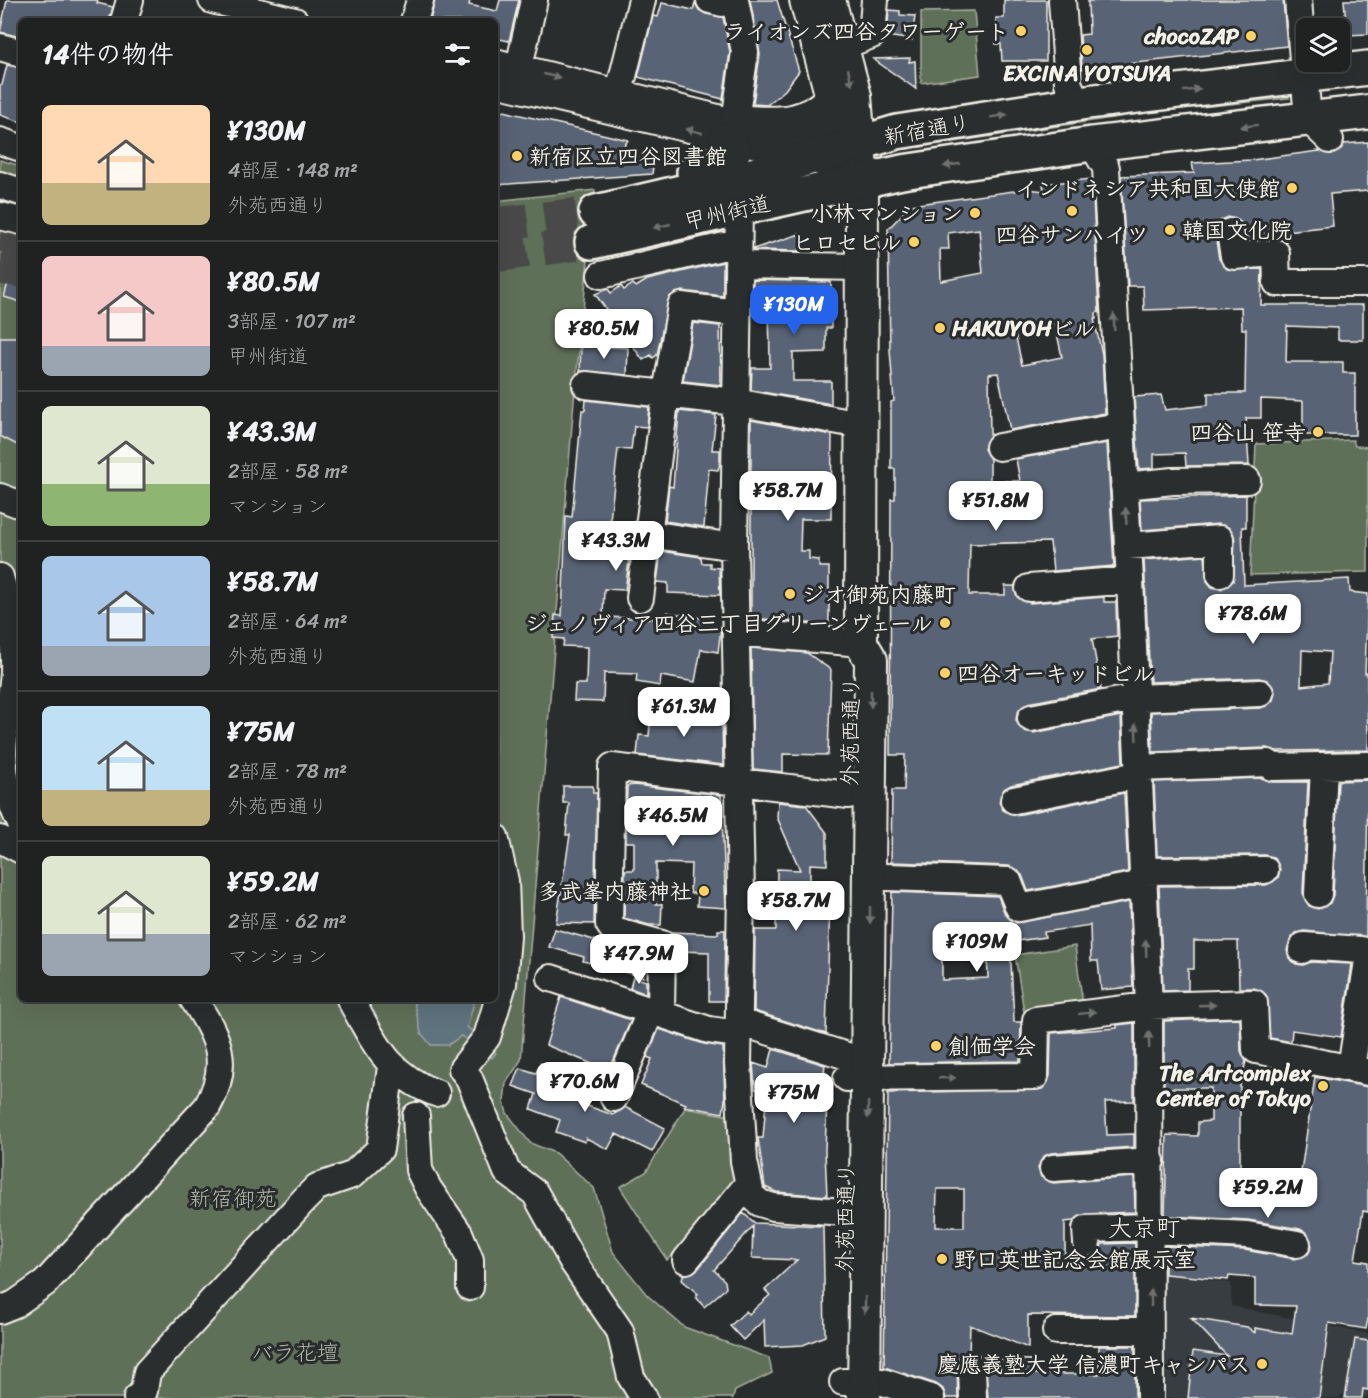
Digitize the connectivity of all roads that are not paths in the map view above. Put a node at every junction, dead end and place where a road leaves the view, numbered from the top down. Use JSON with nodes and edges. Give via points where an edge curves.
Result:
{"nodes":[{"id":1,"x":130,"y":0,"type":"edge"},
{"id":2,"x":212,"y":0,"type":"edge"},
{"id":3,"x":420,"y":0,"type":"edge"},
{"id":4,"x":534,"y":0,"type":"edge"},
{"id":5,"x":642,"y":0,"type":"edge"},
{"id":6,"x":710,"y":0,"type":"edge"},
{"id":7,"x":733,"y":0,"type":"edge"},
{"id":8,"x":806,"y":0,"type":"edge"},
{"id":9,"x":830,"y":0,"type":"edge"},
{"id":10,"x":875,"y":0,"type":"edge"},
{"id":11,"x":1062,"y":0,"type":"edge"},
{"id":12,"x":1298,"y":0,"type":"edge"},
{"id":13,"x":125,"y":18,"type":"edge"},
{"id":14,"x":283,"y":18,"type":"edge"},
{"id":15,"x":415,"y":18,"type":"edge"},
{"id":16,"x":842,"y":46,"type":"junction"},
{"id":17,"x":0,"y":47,"type":"edge"},
{"id":18,"x":18,"y":52,"type":"edge"},
{"id":19,"x":507,"y":65,"type":"edge"},
{"id":20,"x":1368,"y":68,"type":"edge"},
{"id":21,"x":1303,"y":76,"type":"junction"},
{"id":22,"x":498,"y":84,"type":"edge"},
{"id":23,"x":619,"y":92,"type":"junction"},
{"id":24,"x":832,"y":97,"type":"junction"},
{"id":25,"x":1087,"y":102,"type":"junction"},
{"id":26,"x":1368,"y":112,"type":"edge"},
{"id":27,"x":730,"y":130,"type":"junction"},
{"id":28,"x":1318,"y":130,"type":"junction"},
{"id":29,"x":0,"y":141,"type":"edge"},
{"id":30,"x":859,"y":142,"type":"junction"},
{"id":31,"x":1092,"y":144,"type":"junction"},
{"id":32,"x":18,"y":147,"type":"edge"},
{"id":33,"x":812,"y":158,"type":"junction"},
{"id":34,"x":862,"y":181,"type":"junction"},
{"id":35,"x":0,"y":185,"type":"edge"},
{"id":36,"x":18,"y":191,"type":"edge"},
{"id":37,"x":739,"y":209,"type":"junction"},
{"id":38,"x":0,"y":216,"type":"edge"},
{"id":39,"x":18,"y":220,"type":"edge"},
{"id":40,"x":594,"y":227,"type":"junction"},
{"id":41,"x":1230,"y":232,"type":"dead end"},
{"id":42,"x":738,"y":254,"type":"junction"},
{"id":43,"x":862,"y":267,"type":"junction"},
{"id":44,"x":601,"y":275,"type":"dead end"},
{"id":45,"x":1368,"y":283,"type":"edge"},
{"id":46,"x":737,"y":313,"type":"junction"},
{"id":47,"x":586,"y":385,"type":"dead end"},
{"id":48,"x":666,"y":393,"type":"junction"},
{"id":49,"x":735,"y":402,"type":"junction"},
{"id":50,"x":861,"y":425,"type":"junction"},
{"id":51,"x":1119,"y":426,"type":"junction"},
{"id":52,"x":999,"y":447,"type":"dead end"},
{"id":53,"x":1247,"y":480,"type":"dead end"},
{"id":54,"x":1124,"y":486,"type":"junction"},
{"id":55,"x":0,"y":497,"type":"edge"},
{"id":56,"x":18,"y":504,"type":"edge"},
{"id":57,"x":649,"y":534,"type":"junction"},
{"id":58,"x":1128,"y":546,"type":"junction"},
{"id":59,"x":734,"y":547,"type":"junction"},
{"id":60,"x":0,"y":560,"type":"edge"},
{"id":61,"x":1220,"y":574,"type":"dead end"},
{"id":62,"x":0,"y":577,"type":"edge"},
{"id":63,"x":18,"y":577,"type":"edge"},
{"id":64,"x":1130,"y":580,"type":"junction"},
{"id":65,"x":1029,"y":588,"type":"dead end"},
{"id":66,"x":640,"y":598,"type":"dead end"},
{"id":67,"x":736,"y":632,"type":"junction"},
{"id":68,"x":861,"y":643,"type":"junction"},
{"id":69,"x":1260,"y":693,"type":"dead end"},
{"id":70,"x":1135,"y":698,"type":"junction"},
{"id":71,"x":1031,"y":718,"type":"dead end"},
{"id":72,"x":1368,"y":765,"type":"edge"},
{"id":73,"x":1324,"y":766,"type":"junction"},
{"id":74,"x":1138,"y":771,"type":"junction"},
{"id":75,"x":740,"y":783,"type":"junction"},
{"id":76,"x":849,"y":795,"type":"junction"},
{"id":77,"x":1014,"y":800,"type":"dead end"},
{"id":78,"x":18,"y":816,"type":"edge"},
{"id":79,"x":0,"y":839,"type":"edge"},
{"id":80,"x":18,"y":848,"type":"edge"},
{"id":81,"x":498,"y":850,"type":"edge"},
{"id":82,"x":1265,"y":870,"type":"dead end"},
{"id":83,"x":886,"y":877,"type":"dead end"},
{"id":84,"x":1143,"y":878,"type":"junction"},
{"id":85,"x":1318,"y":894,"type":"dead end"},
{"id":86,"x":1302,"y":950,"type":"dead end"},
{"id":87,"x":1368,"y":956,"type":"edge"},
{"id":88,"x":1368,"y":961,"type":"edge"},
{"id":89,"x":551,"y":978,"type":"dead end"},
{"id":90,"x":498,"y":999,"type":"edge"},
{"id":91,"x":195,"y":1002,"type":"edge"},
{"id":92,"x":352,"y":1002,"type":"edge"},
{"id":93,"x":497,"y":1002,"type":"edge"},
{"id":94,"x":1149,"y":1006,"type":"junction"},
{"id":95,"x":656,"y":1012,"type":"junction"},
{"id":96,"x":739,"y":1028,"type":"junction"},
{"id":97,"x":391,"y":1067,"type":"junction"},
{"id":98,"x":462,"y":1069,"type":"junction"},
{"id":99,"x":1360,"y":1070,"type":"edge"},
{"id":100,"x":854,"y":1071,"type":"junction"},
{"id":101,"x":436,"y":1093,"type":"junction"},
{"id":102,"x":614,"y":1098,"type":"dead end"},
{"id":103,"x":416,"y":1116,"type":"junction"},
{"id":104,"x":380,"y":1149,"type":"junction"},
{"id":105,"x":1151,"y":1161,"type":"junction"},
{"id":106,"x":1053,"y":1168,"type":"dead end"},
{"id":107,"x":748,"y":1184,"type":"junction"},
{"id":108,"x":845,"y":1212,"type":"junction"},
{"id":109,"x":1151,"y":1228,"type":"junction"},
{"id":110,"x":1087,"y":1243,"type":"dead end"},
{"id":111,"x":1297,"y":1244,"type":"dead end"},
{"id":112,"x":686,"y":1260,"type":"dead end"},
{"id":113,"x":470,"y":1287,"type":"dead end"},
{"id":114,"x":5,"y":1311,"type":"edge"},
{"id":115,"x":1150,"y":1331,"type":"junction"},
{"id":116,"x":1056,"y":1332,"type":"dead end"},
{"id":117,"x":972,"y":1367,"type":"dead end"},
{"id":118,"x":853,"y":1390,"type":"edge"},
{"id":119,"x":137,"y":1398,"type":"edge"},
{"id":120,"x":644,"y":1398,"type":"edge"},
{"id":121,"x":931,"y":1398,"type":"edge"},
{"id":122,"x":972,"y":1398,"type":"edge"},
{"id":123,"x":1150,"y":1398,"type":"edge"}],
"edges":[{"from":1,"to":13,"type":"street"},
{"from":2,"to":14,"type":"street"},
{"from":3,"to":15,"type":"street"},
{"from":4,"to":19,"type":"street"},
{"from":5,"to":23,"type":"street"},
{"from":6,"to":7,"type":"street"},
{"from":7,"to":27,"type":"street","via":[[745,52]]},
{"from":8,"to":24,"type":"main road","name":"外苑西通り"},
{"from":9,"to":16,"type":"main road","name":"外苑西通り"},
{"from":10,"to":16,"type":"street","via":[[872,35]]},
{"from":11,"to":25,"type":"street","via":[[1068,83],[1074,96]]},
{"from":12,"to":21,"type":"street"},
{"from":16,"to":30,"type":"main road","name":"外苑西通り","one_way":true,"via":[[855,96]]},
{"from":17,"to":18,"type":"street"},
{"from":19,"to":23,"type":"street","name":"新宿通り","one_way":true},
{"from":20,"to":21,"type":"highway","name":"新宿通り"},
{"from":25,"to":21,"type":"highway","name":"新宿通り","one_way":true},
{"from":21,"to":28,"type":"street"},
{"from":27,"to":22,"type":"street","name":"新宿通り","one_way":true},
{"from":23,"to":27,"type":"street","name":"新宿通り"},
{"from":24,"to":27,"type":"main road","via":[[824,106],[789,123]]},
{"from":24,"to":30,"type":"main road","name":"外苑西通り"},
{"from":30,"to":25,"type":"highway","name":"新宿通り","one_way":true,"via":[[897,132]]},
{"from":26,"to":28,"type":"highway"},
{"from":27,"to":30,"type":"street","name":"新宿通り","via":[[840,134]]},
{"from":27,"to":33,"type":"street","name":"新宿通り"},
{"from":27,"to":40,"type":"highway","via":[[734,150],[729,163],[671,178]]},
{"from":28,"to":31,"type":"highway","one_way":true},
{"from":29,"to":32,"type":"street"},
{"from":30,"to":33,"type":"highway","name":"甲州街道"},
{"from":30,"to":34,"type":"main road","name":"外苑西通り"},
{"from":31,"to":34,"type":"highway","name":"甲州街道","one_way":true},
{"from":51,"to":31,"type":"street","one_way":true,"via":[[1106,168]]},
{"from":33,"to":34,"type":"street","name":"新宿通り"},
{"from":33,"to":40,"type":"highway","name":"甲州街道"},
{"from":34,"to":37,"type":"highway","name":"甲州街道"},
{"from":34,"to":43,"type":"main road","name":"外苑西通り"},
{"from":35,"to":36,"type":"street"},
{"from":37,"to":40,"type":"highway","name":"甲州街道","one_way":true},
{"from":37,"to":42,"type":"street"},
{"from":38,"to":39,"type":"street"},
{"from":41,"to":45,"type":"street","via":[[1234,256],[1276,254],[1277,283]]},
{"from":42,"to":43,"type":"street"},
{"from":42,"to":44,"type":"street"},
{"from":42,"to":46,"type":"street"},
{"from":43,"to":50,"type":"main road","name":"外苑西通り"},
{"from":46,"to":48,"type":"street","via":[[681,306]]},
{"from":46,"to":49,"type":"street"},
{"from":47,"to":48,"type":"street"},
{"from":48,"to":49,"type":"street"},
{"from":48,"to":57,"type":"street"},
{"from":49,"to":50,"type":"street"},
{"from":49,"to":59,"type":"street"},
{"from":50,"to":68,"type":"main road","name":"外苑西通り"},
{"from":51,"to":52,"type":"street"},
{"from":51,"to":54,"type":"street"},
{"from":53,"to":54,"type":"street"},
{"from":58,"to":54,"type":"street","one_way":true},
{"from":55,"to":56,"type":"street"},
{"from":57,"to":59,"type":"street"},
{"from":57,"to":66,"type":"street"},
{"from":58,"to":61,"type":"street","via":[[1220,539]]},
{"from":58,"to":64,"type":"street"},
{"from":59,"to":67,"type":"street"},
{"from":60,"to":63,"type":"street"},
{"from":62,"to":78,"type":"street","via":[[10,610],[14,644],[3,764]]},
{"from":64,"to":65,"type":"street"},
{"from":64,"to":70,"type":"street"},
{"from":67,"to":68,"type":"street"},
{"from":67,"to":75,"type":"street"},
{"from":68,"to":76,"type":"main road","name":"外苑西通り","via":[[851,660]]},
{"from":68,"to":100,"type":"main road","name":"外苑西通り","one_way":true,"via":[[871,660]]},
{"from":69,"to":70,"type":"street"},
{"from":70,"to":71,"type":"street"},
{"from":74,"to":70,"type":"street","one_way":true},
{"from":72,"to":73,"type":"street"},
{"from":73,"to":74,"type":"street","via":[[1272,767],[1268,763]]},
{"from":73,"to":85,"type":"street"},
{"from":74,"to":77,"type":"street"},
{"from":74,"to":84,"type":"street"},
{"from":75,"to":76,"type":"street"},
{"from":75,"to":95,"type":"street","via":[[612,767],[609,924],[614,931],[662,944]]},
{"from":75,"to":96,"type":"street"},
{"from":76,"to":100,"type":"main road","name":"外苑西通り"},
{"from":79,"to":80,"type":"street"},
{"from":81,"to":90,"type":"street","via":[[506,909]]},
{"from":82,"to":84,"type":"street"},
{"from":83,"to":84,"type":"street","via":[[1008,881],[1019,908]]},
{"from":94,"to":84,"type":"street","one_way":true},
{"from":86,"to":87,"type":"street","via":[[1304,946],[1360,950]]},
{"from":88,"to":99,"type":"street"},
{"from":89,"to":95,"type":"street"},
{"from":91,"to":114,"type":"street","via":[[218,1044],[221,1060],[217,1089],[207,1107],[45,1283]]},
{"from":92,"to":97,"type":"street"},
{"from":93,"to":98,"type":"street","via":[[488,1037]]},
{"from":94,"to":99,"type":"street","one_way":true,"via":[[1254,1004],[1256,1050]]},
{"from":100,"to":94,"type":"street","one_way":true,"via":[[1035,1076],[1036,1020]]},
{"from":105,"to":94,"type":"street","one_way":true},
{"from":95,"to":96,"type":"street","via":[[709,1030]]},
{"from":95,"to":102,"type":"street"},
{"from":96,"to":100,"type":"street"},
{"from":96,"to":107,"type":"street","via":[[741,1129]]},
{"from":97,"to":101,"type":"street"},
{"from":97,"to":104,"type":"street"},
{"from":98,"to":101,"type":"street"},
{"from":98,"to":120,"type":"street","via":[[507,1172],[535,1193],[573,1262],[620,1331],[631,1377]]},
{"from":100,"to":108,"type":"main road","name":"外苑西通り"},
{"from":100,"to":118,"type":"main road","name":"外苑西通り","one_way":true},
{"from":101,"to":103,"type":"street"},
{"from":103,"to":104,"type":"street"},
{"from":103,"to":113,"type":"street","via":[[419,1170],[459,1233],[470,1260]]},
{"from":104,"to":119,"type":"street","via":[[352,1175],[318,1187],[304,1200],[147,1372],[144,1391]]},
{"from":105,"to":106,"type":"street"},
{"from":105,"to":109,"type":"street"},
{"from":107,"to":108,"type":"street","via":[[755,1200],[774,1207]]},
{"from":107,"to":112,"type":"street"},
{"from":108,"to":118,"type":"main road","name":"外苑西通り"},
{"from":109,"to":110,"type":"street","via":[[1086,1229]]},
{"from":109,"to":111,"type":"street","via":[[1247,1235]]},
{"from":115,"to":109,"type":"street","one_way":true},
{"from":115,"to":116,"type":"street"},
{"from":115,"to":123,"type":"street"},
{"from":117,"to":122,"type":"street"},
{"from":118,"to":121,"type":"street","via":[[883,1382]]}]}
